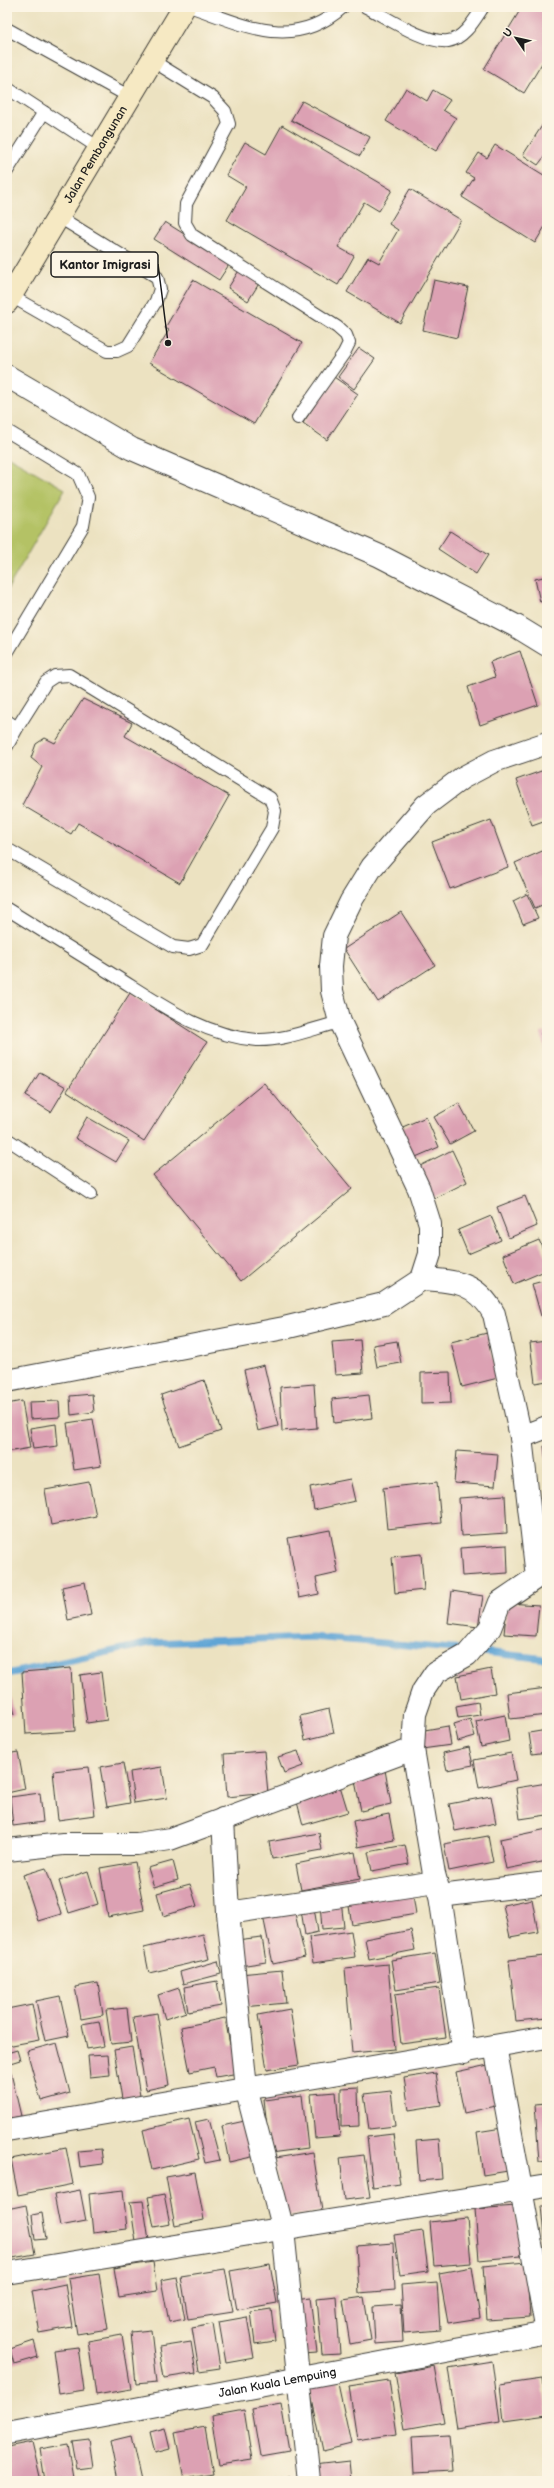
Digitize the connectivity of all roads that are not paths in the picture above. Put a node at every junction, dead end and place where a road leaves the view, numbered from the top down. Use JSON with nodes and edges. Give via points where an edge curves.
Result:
{"nodes":[{"id":1,"x":184,"y":7,"type":"edge"},
{"id":2,"x":192,"y":7,"type":"edge"},
{"id":3,"x":344,"y":7,"type":"edge"},
{"id":4,"x":366,"y":7,"type":"edge"},
{"id":5,"x":483,"y":7,"type":"edge"},
{"id":6,"x":7,"y":29,"type":"edge"},
{"id":7,"x":153,"y":61,"type":"junction"},
{"id":8,"x":7,"y":88,"type":"edge"},
{"id":9,"x":132,"y":98,"type":"junction"},
{"id":10,"x":44,"y":112,"type":"junction"},
{"id":11,"x":99,"y":148,"type":"junction"},
{"id":12,"x":7,"y":171,"type":"edge"},
{"id":13,"x":59,"y":217,"type":"junction"},
{"id":14,"x":9,"y":299,"type":"edge"},
{"id":15,"x":7,"y":376,"type":"edge"},
{"id":16,"x":298,"y":418,"type":"dead end"},
{"id":17,"x":7,"y":431,"type":"edge"},
{"id":18,"x":547,"y":645,"type":"edge"},
{"id":19,"x":7,"y":653,"type":"edge"},
{"id":20,"x":7,"y":721,"type":"edge"},
{"id":21,"x":17,"y":728,"type":"junction"},
{"id":22,"x":547,"y":743,"type":"edge"},
{"id":23,"x":7,"y":746,"type":"edge"},
{"id":24,"x":7,"y":849,"type":"edge"},
{"id":25,"x":7,"y":909,"type":"edge"},
{"id":26,"x":340,"y":1022,"type":"junction"},
{"id":27,"x":7,"y":1139,"type":"edge"},
{"id":28,"x":91,"y":1194,"type":"dead end"},
{"id":29,"x":422,"y":1279,"type":"junction"},
{"id":30,"x":7,"y":1381,"type":"edge"},
{"id":31,"x":547,"y":1427,"type":"edge"},
{"id":32,"x":521,"y":1438,"type":"junction"},
{"id":33,"x":542,"y":1580,"type":"edge"},
{"id":34,"x":413,"y":1749,"type":"junction"},
{"id":35,"x":223,"y":1819,"type":"junction"},
{"id":36,"x":7,"y":1850,"type":"edge"},
{"id":37,"x":547,"y":1883,"type":"edge"},
{"id":38,"x":438,"y":1889,"type":"junction"},
{"id":39,"x":228,"y":1913,"type":"junction"},
{"id":40,"x":547,"y":2037,"type":"edge"},
{"id":41,"x":495,"y":2046,"type":"junction"},
{"id":42,"x":464,"y":2053,"type":"junction"},
{"id":43,"x":246,"y":2088,"type":"junction"},
{"id":44,"x":7,"y":2130,"type":"edge"},
{"id":45,"x":547,"y":2186,"type":"edge"},
{"id":46,"x":520,"y":2191,"type":"junction"},
{"id":47,"x":283,"y":2230,"type":"junction"},
{"id":48,"x":7,"y":2273,"type":"edge"},
{"id":49,"x":547,"y":2332,"type":"edge"},
{"id":50,"x":300,"y":2378,"type":"junction"},
{"id":51,"x":7,"y":2433,"type":"edge"},
{"id":52,"x":309,"y":2481,"type":"edge"}],
"edges":[{"from":1,"to":7,"type":"main road","name":"Jalan Pembangunan"},
{"from":2,"to":3,"type":"lane","via":[[256,29],[283,33],[308,29],[328,20]]},
{"from":4,"to":5,"type":"lane","via":[[429,39],[449,41],[466,31]]},
{"from":6,"to":9,"type":"lane"},
{"from":7,"to":9,"type":"main road","name":"Jalan Pembangunan"},
{"from":7,"to":16,"type":"lane","via":[[213,98],[225,110],[229,124],[186,204],[185,223],[192,235],[337,327],[346,335],[349,342]]},
{"from":8,"to":10,"type":"lane"},
{"from":9,"to":11,"type":"main road","name":"Jalan Pembangunan"},
{"from":10,"to":11,"type":"lane"},
{"from":10,"to":12,"type":"lane"},
{"from":11,"to":13,"type":"main road","name":"Jalan Pembangunan"},
{"from":13,"to":14,"type":"main road","name":"Jalan Pembangunan"},
{"from":13,"to":14,"type":"lane","via":[[157,277],[160,289],[156,301],[128,346],[117,351],[107,350]]},
{"from":15,"to":18,"type":"street","via":[[132,449],[380,556],[516,626]]},
{"from":17,"to":19,"type":"lane","via":[[78,474],[88,497],[83,526]]},
{"from":20,"to":21,"type":"lane"},
{"from":21,"to":23,"type":"lane"},
{"from":21,"to":24,"type":"lane","via":[[46,682],[55,676],[69,675],[270,798],[275,811],[272,828],[202,945],[189,949],[173,947]]},
{"from":22,"to":26,"type":"street","via":[[494,761],[462,778],[426,805],[372,867],[334,936],[332,985]]},
{"from":25,"to":26,"type":"lane","via":[[200,1027],[228,1036],[259,1040],[283,1037]]},
{"from":26,"to":29,"type":"street","via":[[419,1189],[430,1224],[430,1254]]},
{"from":27,"to":28,"type":"lane"},
{"from":29,"to":30,"type":"street","via":[[384,1304],[291,1327]]},
{"from":29,"to":32,"type":"street","via":[[454,1281],[470,1287],[486,1299],[494,1314]]},
{"from":31,"to":32,"type":"street"},
{"from":32,"to":33,"type":"street"},
{"from":33,"to":34,"type":"street","via":[[500,1602],[490,1628],[467,1655],[435,1673],[423,1690],[415,1714]]},
{"from":34,"to":35,"type":"street"},
{"from":34,"to":38,"type":"street"},
{"from":35,"to":36,"type":"street","via":[[170,1839],[137,1844],[63,1844]]},
{"from":35,"to":39,"type":"street"},
{"from":37,"to":38,"type":"street"},
{"from":38,"to":39,"type":"street"},
{"from":38,"to":42,"type":"street"},
{"from":39,"to":43,"type":"street"},
{"from":40,"to":41,"type":"street"},
{"from":41,"to":42,"type":"street"},
{"from":41,"to":46,"type":"street"},
{"from":42,"to":43,"type":"street"},
{"from":43,"to":44,"type":"street"},
{"from":43,"to":47,"type":"street"},
{"from":45,"to":46,"type":"street"},
{"from":46,"to":47,"type":"street"},
{"from":46,"to":49,"type":"street"},
{"from":47,"to":48,"type":"street"},
{"from":47,"to":50,"type":"street"},
{"from":49,"to":50,"type":"street","name":"Jalan Kuala Lempuing"},
{"from":50,"to":51,"type":"street","name":"Jalan Kuala Lempuing"},
{"from":50,"to":52,"type":"street"}]}
